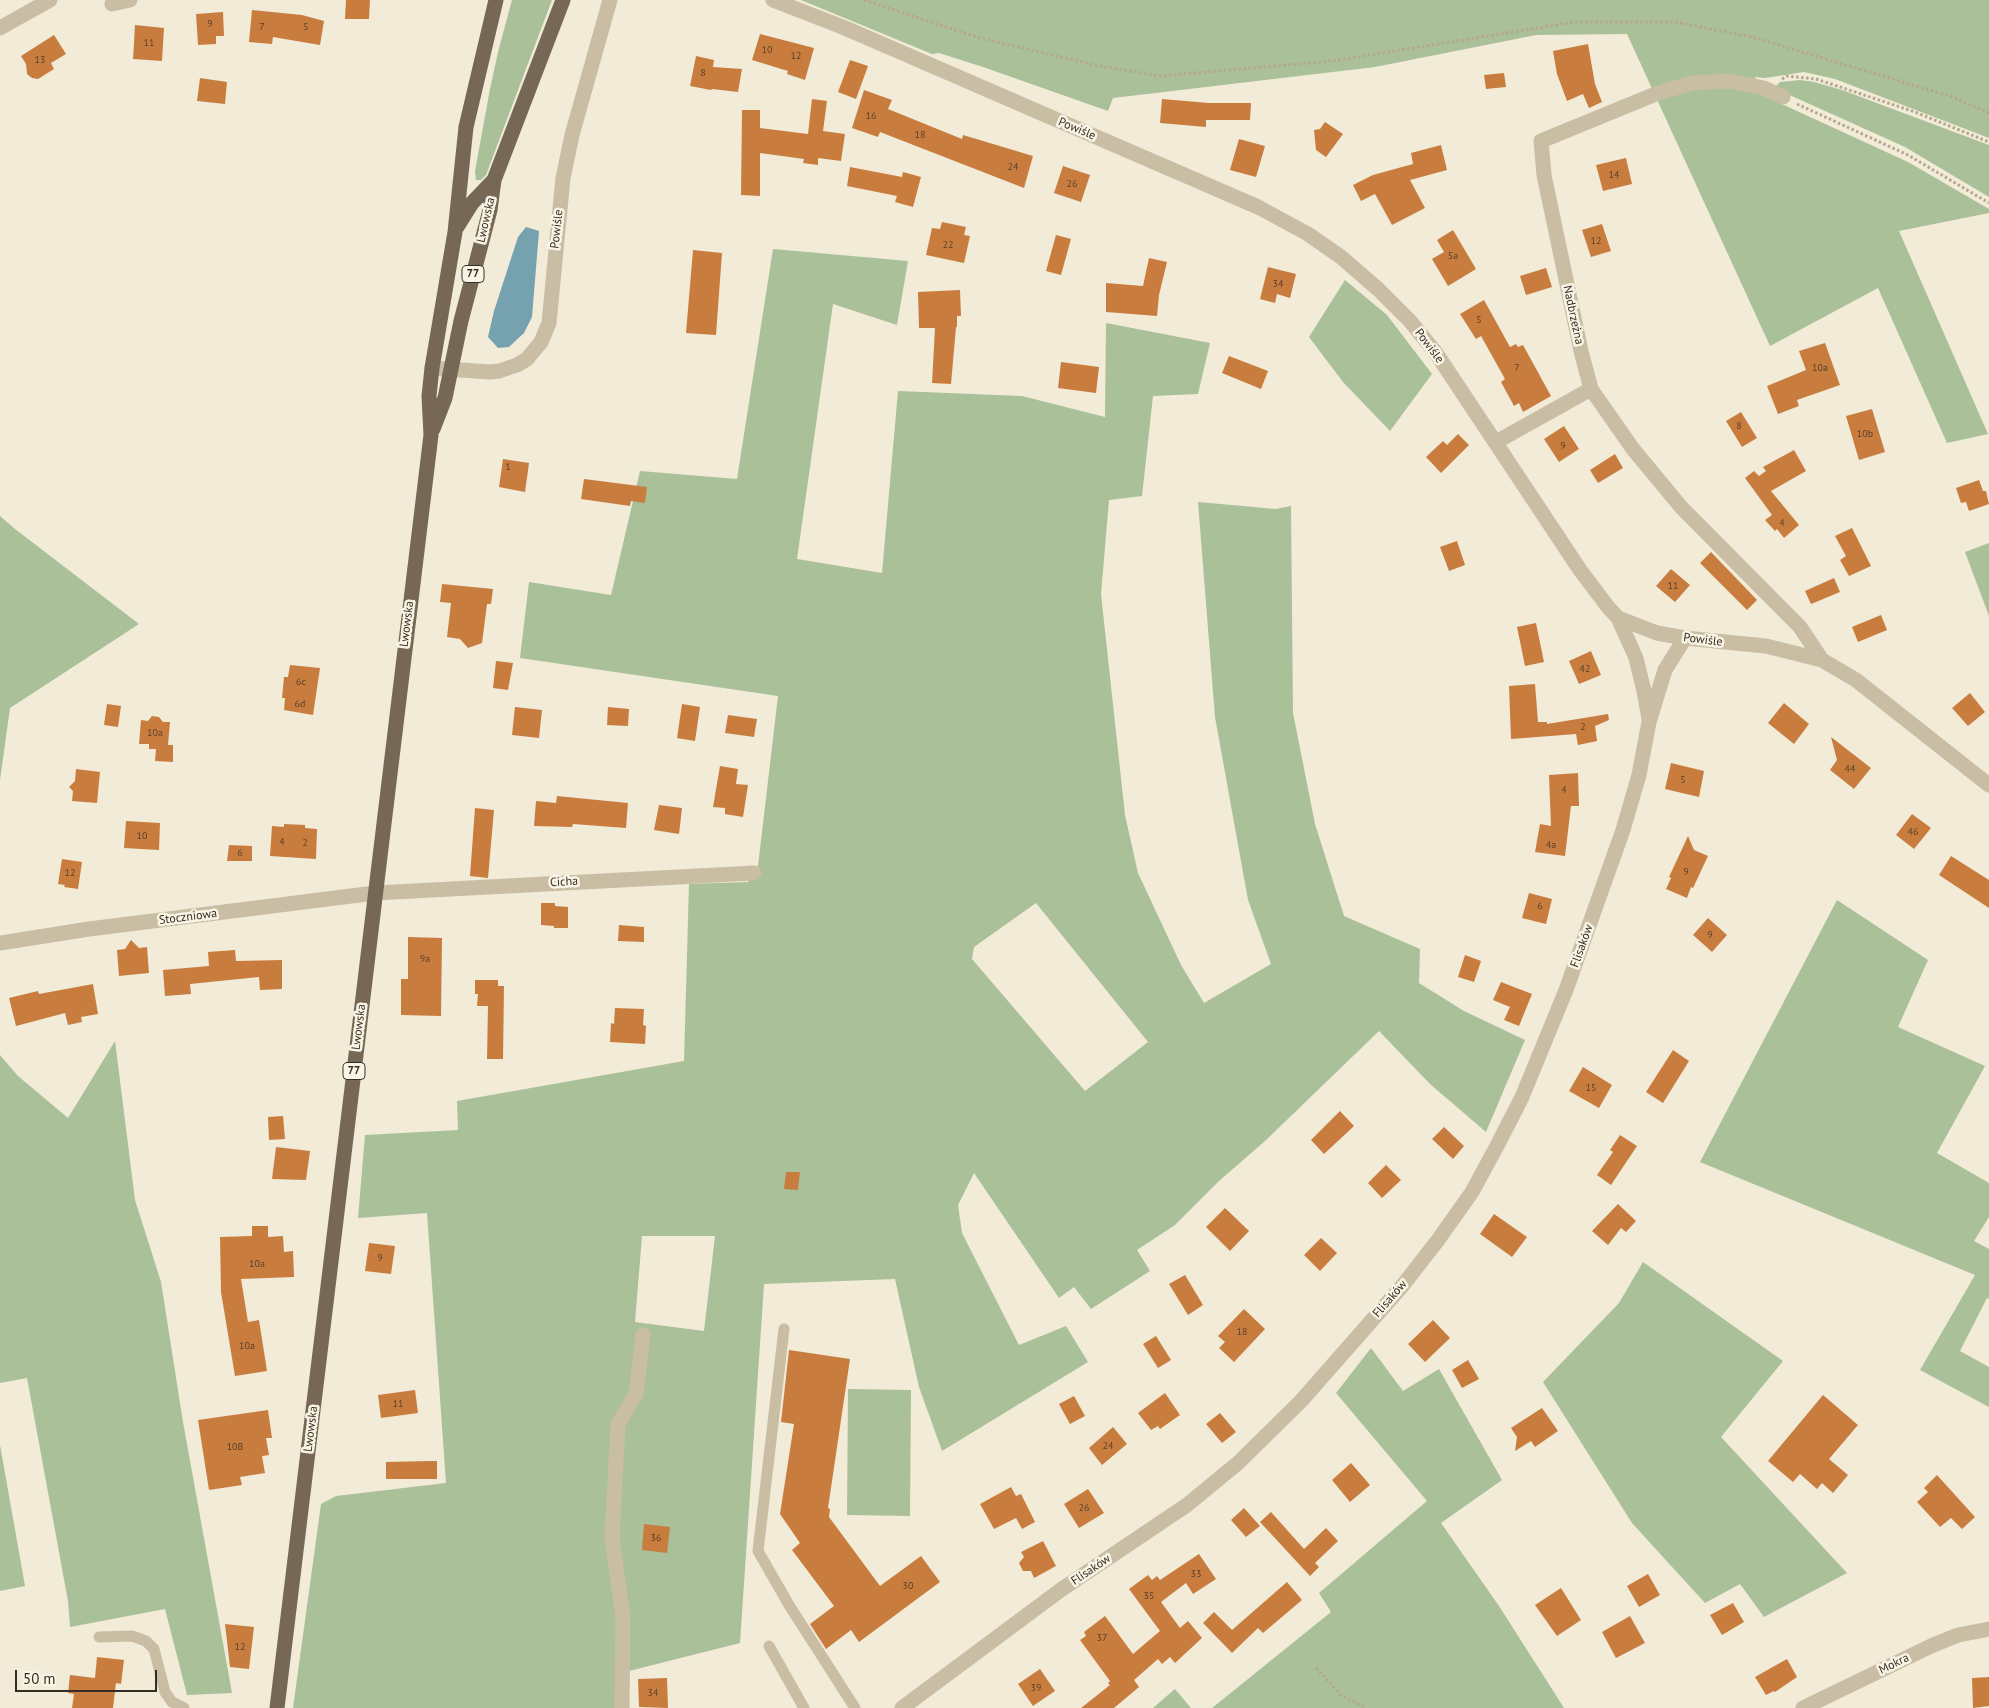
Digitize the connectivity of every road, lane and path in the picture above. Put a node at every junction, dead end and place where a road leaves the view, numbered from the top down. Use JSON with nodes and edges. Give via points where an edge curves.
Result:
{"nodes":[{"id":1,"x":50,"y":0,"type":"edge"},
{"id":2,"x":130,"y":0,"type":"edge"},
{"id":3,"x":496,"y":0,"type":"edge"},
{"id":4,"x":564,"y":0,"type":"edge"},
{"id":5,"x":610,"y":0,"type":"edge"},
{"id":6,"x":773,"y":0,"type":"edge"},
{"id":7,"x":864,"y":0,"type":"edge"},
{"id":8,"x":112,"y":4,"type":"dead end"},
{"id":9,"x":0,"y":28,"type":"edge"},
{"id":10,"x":1764,"y":88,"type":"junction"},
{"id":11,"x":1783,"y":98,"type":"joint"},
{"id":12,"x":1989,"y":113,"type":"edge"},
{"id":13,"x":1989,"y":142,"type":"edge"},
{"id":14,"x":494,"y":180,"type":"junction"},
{"id":15,"x":1989,"y":203,"type":"edge"},
{"id":16,"x":455,"y":232,"type":"junction"},
{"id":17,"x":432,"y":368,"type":"junction"},
{"id":18,"x":451,"y":369,"type":"junction"},
{"id":19,"x":1591,"y":389,"type":"junction"},
{"id":20,"x":431,"y":435,"type":"junction"},
{"id":21,"x":1496,"y":442,"type":"junction"},
{"id":22,"x":1618,"y":618,"type":"junction"},
{"id":23,"x":1685,"y":638,"type":"junction"},
{"id":24,"x":1822,"y":660,"type":"junction"},
{"id":25,"x":1649,"y":722,"type":"junction"},
{"id":26,"x":1989,"y":785,"type":"edge"},
{"id":27,"x":754,"y":873,"type":"dead end"},
{"id":28,"x":375,"y":893,"type":"junction"},
{"id":29,"x":0,"y":942,"type":"edge"},
{"id":30,"x":784,"y":1329,"type":"dead end"},
{"id":31,"x":643,"y":1336,"type":"dead end"},
{"id":32,"x":1989,"y":1629,"type":"edge"},
{"id":33,"x":99,"y":1637,"type":"dead end"},
{"id":34,"x":769,"y":1646,"type":"dead end"},
{"id":35,"x":1316,"y":1668,"type":"dead end"},
{"id":36,"x":184,"y":1708,"type":"edge"},
{"id":37,"x":278,"y":1708,"type":"edge"},
{"id":38,"x":622,"y":1708,"type":"edge"},
{"id":39,"x":804,"y":1708,"type":"edge"},
{"id":40,"x":855,"y":1708,"type":"edge"},
{"id":41,"x":902,"y":1708,"type":"edge"},
{"id":42,"x":1366,"y":1708,"type":"edge"},
{"id":43,"x":1803,"y":1708,"type":"edge"}],
"edges":[{"from":1,"to":9,"type":"street"},
{"from":2,"to":8,"type":"street"},
{"from":3,"to":16,"type":"main road","name":"Lwowska","number":"77","via":[[468,112]]},
{"from":4,"to":14,"type":"main road","name":"Lwowska","number":"77"},
{"from":5,"to":18,"type":"street","name":"Powiśle","via":[[563,178],[546,332],[528,359],[508,369],[490,372]]},
{"from":6,"to":21,"type":"street","name":"Powiśle","via":[[845,28],[1258,207],[1308,234],[1341,257],[1410,321],[1436,353]]},
{"from":7,"to":12,"type":"path","via":[[980,38],[1099,66],[1160,76],[1332,61],[1575,22],[1675,22],[1752,36],[1950,96]]},
{"from":10,"to":11,"type":"street","name":"Nadbrzeżna"},
{"from":10,"to":13,"type":"path","via":[[1787,76],[1816,79],[1915,112]]},
{"from":10,"to":19,"type":"street","name":"Nadbrzeżna","via":[[1729,81],[1693,83],[1658,92],[1541,142],[1544,175]]},
{"from":11,"to":15,"type":"path","via":[[1908,155]]},
{"from":14,"to":16,"type":"main road","name":"Lwowska","number":"77","via":[[472,203]]},
{"from":14,"to":18,"type":"main road","name":"Lwowska","number":"77","via":[[490,210]]},
{"from":16,"to":17,"type":"main road","name":"Lwowska","number":"77"},
{"from":17,"to":18,"type":"street","name":"Powiśle"},
{"from":17,"to":20,"type":"main road","name":"Lwowska","number":"77"},
{"from":18,"to":20,"type":"main road","name":"Lwowska","number":"77"},
{"from":19,"to":21,"type":"street"},
{"from":19,"to":24,"type":"street","name":"Nadbrzeżna","via":[[1633,449],[1681,507],[1800,627]]},
{"from":20,"to":28,"type":"main road","name":"Lwowska","number":"77"},
{"from":21,"to":22,"type":"street","name":"Powiśle","via":[[1580,570]]},
{"from":22,"to":23,"type":"street","name":"Powiśle","via":[[1657,633]]},
{"from":22,"to":25,"type":"street","name":"Flisaków","via":[[1636,658]]},
{"from":23,"to":24,"type":"street","name":"Powiśle","via":[[1766,646]]},
{"from":23,"to":25,"type":"street","name":"Flisaków","via":[[1665,670]]},
{"from":24,"to":26,"type":"street","name":"Powiśle","via":[[1856,680]]},
{"from":25,"to":41,"type":"street","name":"Flisaków","via":[[1640,775],[1623,830],[1566,990],[1522,1097],[1498,1144],[1472,1192],[1438,1240],[1301,1402],[1238,1463],[1187,1505],[1062,1589]]},
{"from":27,"to":28,"type":"street","name":"Cicha"},
{"from":28,"to":29,"type":"street","name":"Stoczniowa"},
{"from":28,"to":37,"type":"main road","name":"Lwowska","number":"77"},
{"from":30,"to":40,"type":"lane","via":[[758,1551]]},
{"from":31,"to":38,"type":"street","via":[[636,1394],[618,1424],[612,1538],[622,1617]]},
{"from":32,"to":43,"type":"street","name":"Mokra","via":[[1958,1635],[1931,1646]]},
{"from":33,"to":36,"type":"lane","via":[[132,1636],[146,1641],[154,1649],[165,1692],[172,1702]]},
{"from":34,"to":39,"type":"lane"},
{"from":35,"to":42,"type":"path","via":[[1341,1695]]}]}
